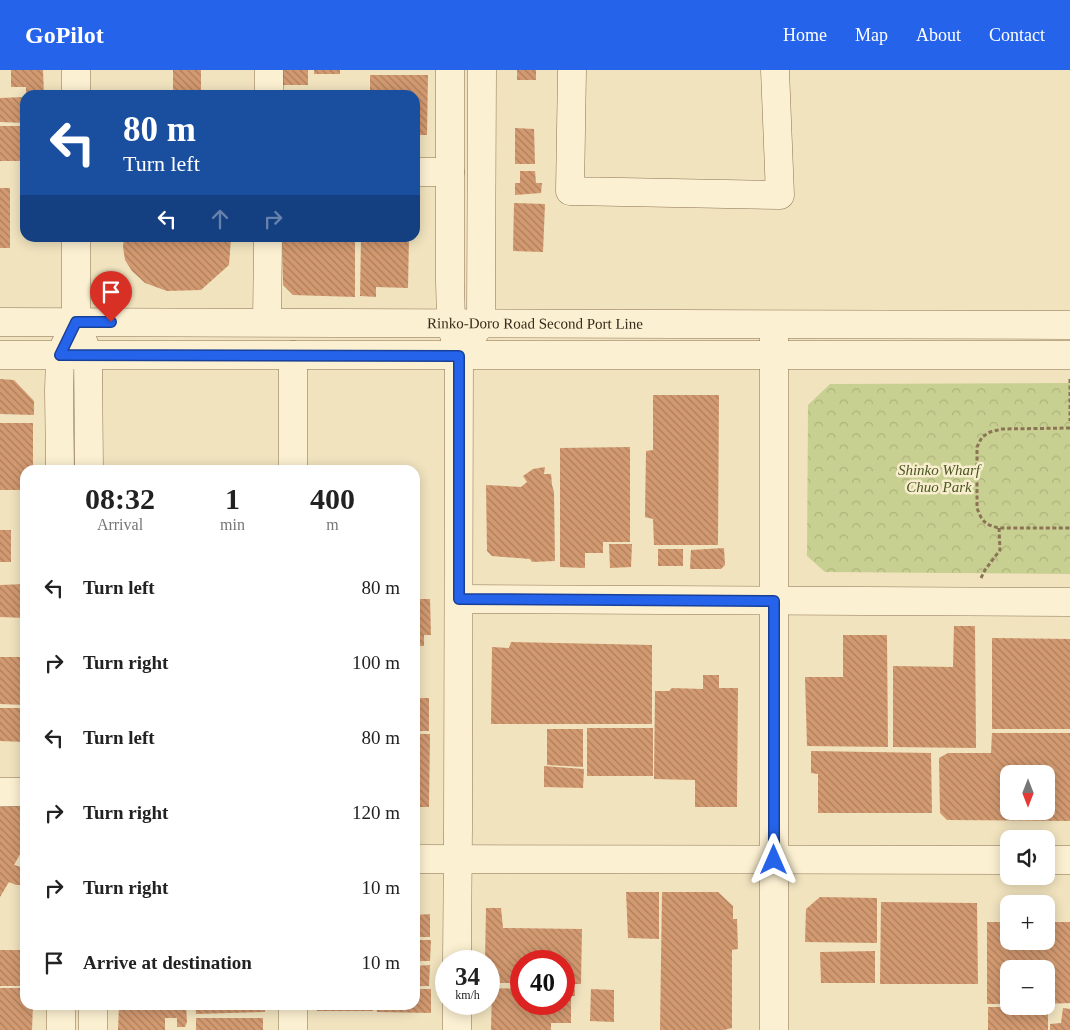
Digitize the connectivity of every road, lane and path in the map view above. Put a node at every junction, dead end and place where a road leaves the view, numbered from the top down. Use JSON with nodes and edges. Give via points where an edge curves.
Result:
{"nodes":[{"id":1,"x":76,"y":70,"type":"edge"},
{"id":2,"x":269,"y":70,"type":"edge"},
{"id":3,"x":450,"y":70,"type":"edge"},
{"id":4,"x":482,"y":70,"type":"edge"},
{"id":5,"x":572,"y":70,"type":"edge"},
{"id":6,"x":775,"y":70,"type":"edge"},
{"id":7,"x":76,"y":90,"type":"edge"},
{"id":8,"x":269,"y":90,"type":"edge"},
{"id":9,"x":420,"y":172,"type":"edge"},
{"id":10,"x":450,"y":172,"type":"junction"},
{"id":11,"x":76,"y":242,"type":"edge"},
{"id":12,"x":268,"y":242,"type":"edge"},
{"id":13,"x":0,"y":322,"type":"edge"},
{"id":14,"x":76,"y":322,"type":"junction"},
{"id":15,"x":267,"y":322,"type":"junction"},
{"id":16,"x":451,"y":323,"type":"junction"},
{"id":17,"x":481,"y":324,"type":"junction"},
{"id":18,"x":774,"y":325,"type":"junction"},
{"id":19,"x":1070,"y":325,"type":"edge"},
{"id":20,"x":0,"y":355,"type":"edge"},
{"id":21,"x":60,"y":355,"type":"junction"},
{"id":22,"x":88,"y":355,"type":"junction"},
{"id":23,"x":293,"y":355,"type":"junction"},
{"id":24,"x":773,"y":355,"type":"junction"},
{"id":25,"x":459,"y":356,"type":"junction"},
{"id":26,"x":1070,"y":356,"type":"edge"},
{"id":27,"x":1070,"y":376,"type":"edge"},
{"id":28,"x":1070,"y":421,"type":"edge"},
{"id":29,"x":1070,"y":428,"type":"edge"},
{"id":30,"x":60,"y":465,"type":"edge"},
{"id":31,"x":89,"y":465,"type":"edge"},
{"id":32,"x":293,"y":465,"type":"edge"},
{"id":33,"x":999,"y":528,"type":"junction"},
{"id":34,"x":1070,"y":528,"type":"edge"},
{"id":35,"x":980,"y":581,"type":"dead end"},
{"id":36,"x":459,"y":599,"type":"junction"},
{"id":37,"x":774,"y":601,"type":"junction"},
{"id":38,"x":1070,"y":602,"type":"edge"},
{"id":39,"x":0,"y":792,"type":"edge"},
{"id":40,"x":20,"y":792,"type":"edge"},
{"id":41,"x":420,"y":859,"type":"edge"},
{"id":42,"x":458,"y":859,"type":"junction"},
{"id":43,"x":774,"y":860,"type":"junction"},
{"id":44,"x":1000,"y":860,"type":"edge"},
{"id":45,"x":1055,"y":860,"type":"edge"},
{"id":46,"x":1070,"y":860,"type":"edge"},
{"id":47,"x":457,"y":950,"type":"edge"},
{"id":48,"x":61,"y":1010,"type":"edge"},
{"id":49,"x":93,"y":1010,"type":"edge"},
{"id":50,"x":293,"y":1010,"type":"edge"},
{"id":51,"x":457,"y":1015,"type":"edge"},
{"id":52,"x":61,"y":1030,"type":"edge"},
{"id":53,"x":93,"y":1030,"type":"edge"},
{"id":54,"x":293,"y":1030,"type":"edge"},
{"id":55,"x":457,"y":1030,"type":"edge"},
{"id":56,"x":774,"y":1030,"type":"edge"}],
"edges":[{"from":1,"to":7,"type":"street"},
{"from":2,"to":8,"type":"street"},
{"from":3,"to":10,"type":"street"},
{"from":4,"to":17,"type":"street"},
{"from":5,"to":6,"type":"street","via":[[570,191],[780,194]]},
{"from":9,"to":10,"type":"street"},
{"from":10,"to":16,"type":"street"},
{"from":11,"to":14,"type":"street"},
{"from":12,"to":15,"type":"street"},
{"from":13,"to":14,"type":"street","name":"Rinko-Doro Road Second Port Line"},
{"from":14,"to":15,"type":"street","name":"Rinko-Doro Road Second Port Line"},
{"from":14,"to":21,"type":"street"},
{"from":14,"to":22,"type":"street"},
{"from":15,"to":16,"type":"street","name":"Rinko-Doro Road Second Port Line"},
{"from":16,"to":17,"type":"street","name":"Rinko-Doro Road Second Port Line"},
{"from":16,"to":25,"type":"street"},
{"from":17,"to":18,"type":"street","name":"Rinko-Doro Road Second Port Line"},
{"from":17,"to":25,"type":"street"},
{"from":18,"to":19,"type":"street","name":"Rinko-Doro Road Second Port Line"},
{"from":18,"to":24,"type":"street"},
{"from":20,"to":21,"type":"street","name":"Rinko-Doro Road Second Port Line"},
{"from":21,"to":22,"type":"street","name":"Rinko-Doro Road Second Port Line"},
{"from":21,"to":30,"type":"street"},
{"from":22,"to":23,"type":"street","name":"Rinko-Doro Road Second Port Line"},
{"from":22,"to":31,"type":"street"},
{"from":23,"to":25,"type":"street","name":"Rinko-Doro Road Second Port Line"},
{"from":23,"to":32,"type":"street"},
{"from":24,"to":25,"type":"street","name":"Rinko-Doro Road Second Port Line"},
{"from":24,"to":26,"type":"street","name":"Rinko-Doro Road Second Port Line"},
{"from":24,"to":37,"type":"street"},
{"from":25,"to":36,"type":"street"},
{"from":27,"to":28,"type":"path"},
{"from":29,"to":33,"type":"path","via":[[1002,430],[982,437],[977,447],[977,508],[980,518],[989,526]]},
{"from":33,"to":34,"type":"path"},
{"from":33,"to":35,"type":"path","via":[[1000,550],[984,570]]},
{"from":36,"to":37,"type":"street"},
{"from":36,"to":42,"type":"street"},
{"from":37,"to":38,"type":"street"},
{"from":37,"to":43,"type":"street"},
{"from":39,"to":40,"type":"street"},
{"from":41,"to":42,"type":"street"},
{"from":42,"to":43,"type":"street"},
{"from":42,"to":47,"type":"street"},
{"from":43,"to":44,"type":"street"},
{"from":43,"to":56,"type":"street"},
{"from":45,"to":46,"type":"street"},
{"from":48,"to":52,"type":"street"},
{"from":49,"to":53,"type":"street"},
{"from":50,"to":54,"type":"street"},
{"from":51,"to":55,"type":"street"}]}
